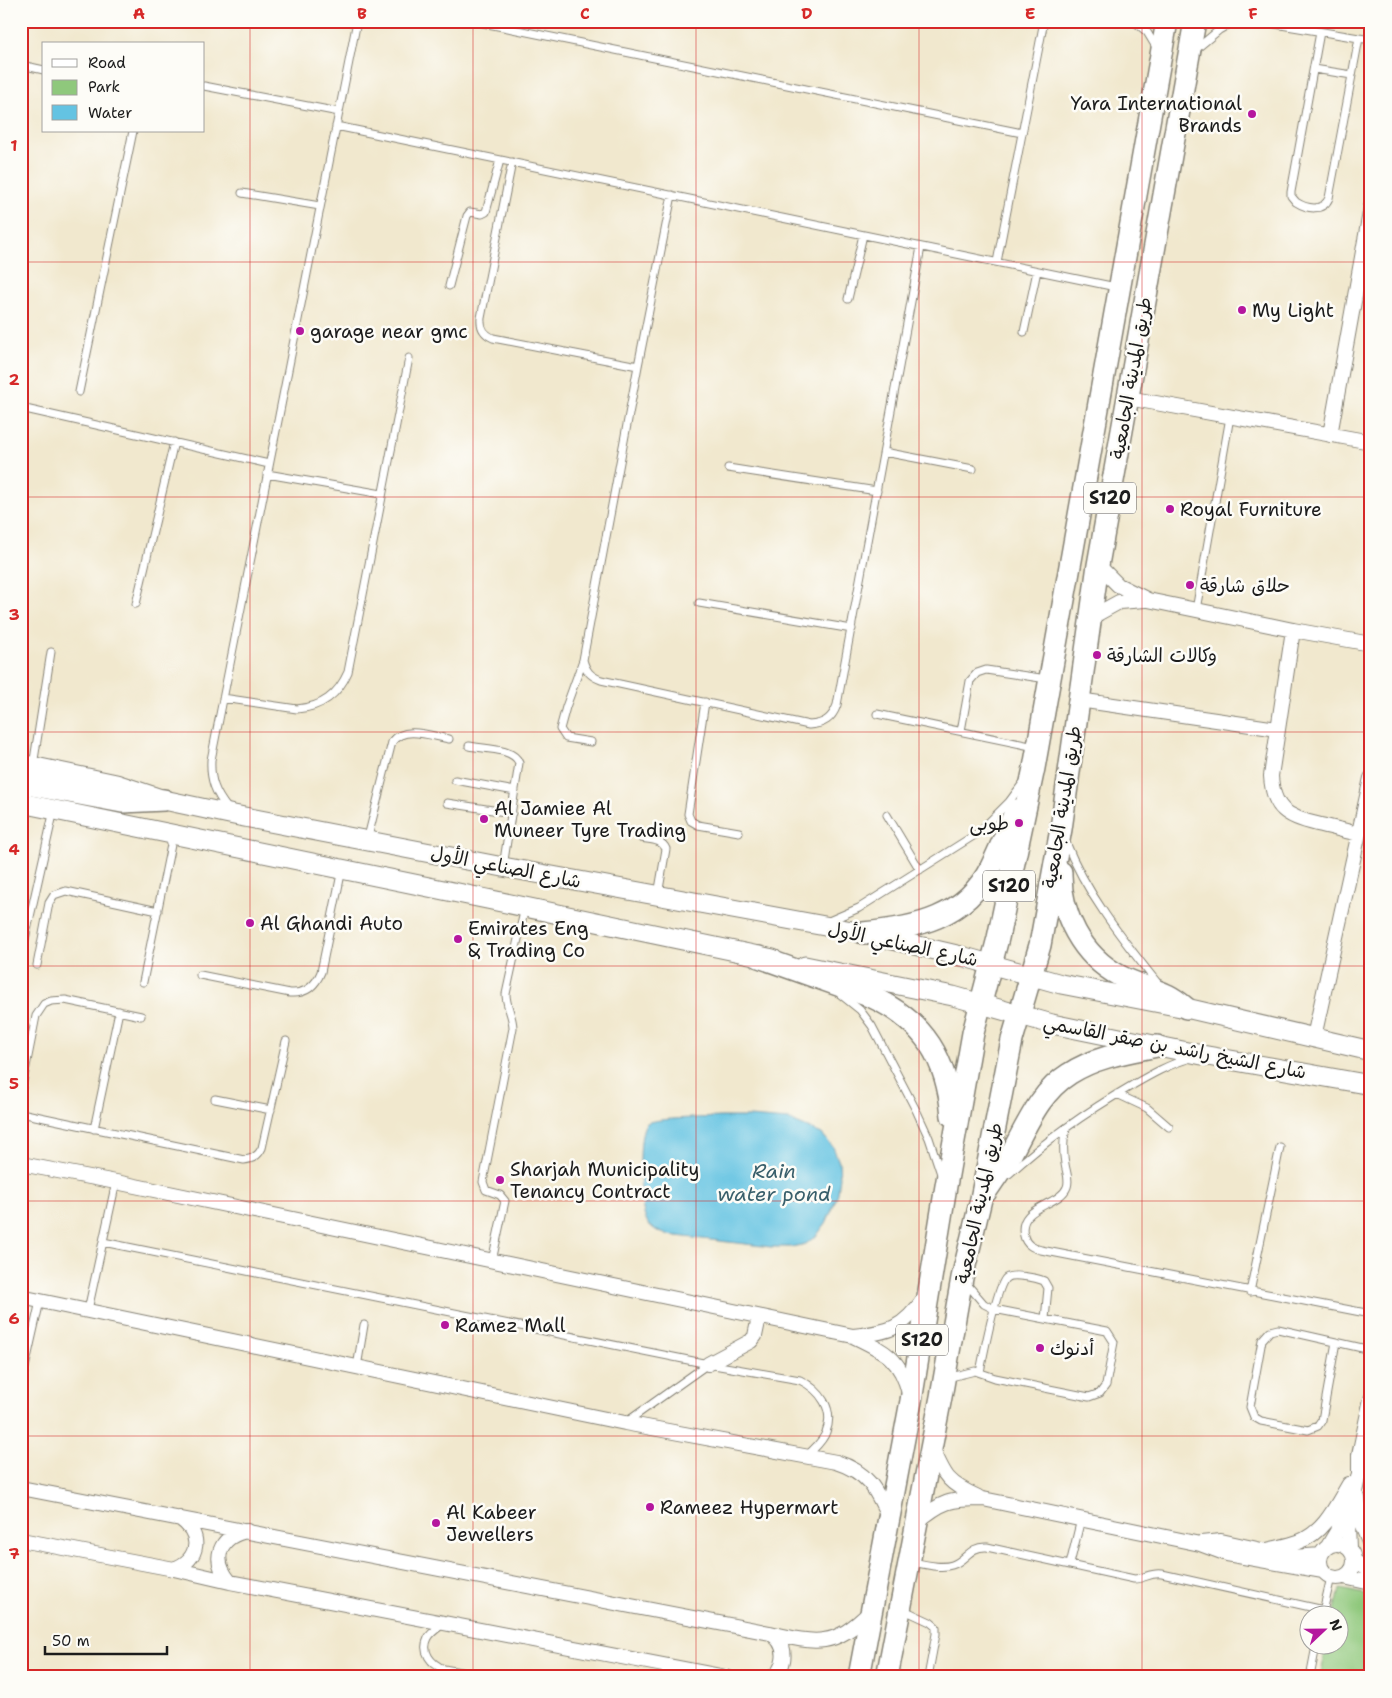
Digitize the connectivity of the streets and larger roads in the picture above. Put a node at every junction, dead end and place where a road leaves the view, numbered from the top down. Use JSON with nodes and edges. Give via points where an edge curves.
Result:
{"nodes":[{"id":1,"x":1167,"y":21,"type":"edge"},
{"id":2,"x":1195,"y":21,"type":"edge"},
{"id":3,"x":1371,"y":207,"type":"edge"},
{"id":4,"x":1128,"y":398,"type":"junction"},
{"id":5,"x":1330,"y":435,"type":"junction"},
{"id":6,"x":1371,"y":442,"type":"edge"},
{"id":7,"x":1098,"y":564,"type":"junction"},
{"id":8,"x":1148,"y":600,"type":"junction"},
{"id":9,"x":1090,"y":618,"type":"junction"},
{"id":10,"x":1293,"y":630,"type":"junction"},
{"id":11,"x":1371,"y":644,"type":"edge"},
{"id":12,"x":1079,"y":700,"type":"junction"},
{"id":13,"x":1278,"y":729,"type":"junction"},
{"id":14,"x":1034,"y":768,"type":"junction"},
{"id":15,"x":25,"y":771,"type":"edge"},
{"id":16,"x":1371,"y":778,"type":"edge"},
{"id":17,"x":164,"y":800,"type":"joint"},
{"id":18,"x":21,"y":803,"type":"edge"},
{"id":19,"x":1061,"y":829,"type":"junction"},
{"id":20,"x":1359,"y":834,"type":"junction"},
{"id":21,"x":864,"y":933,"type":"junction"},
{"id":22,"x":759,"y":956,"type":"junction"},
{"id":23,"x":992,"y":964,"type":"junction"},
{"id":24,"x":1030,"y":975,"type":"junction"},
{"id":25,"x":981,"y":1004,"type":"junction"},
{"id":26,"x":1186,"y":1008,"type":"junction"},
{"id":27,"x":1019,"y":1014,"type":"junction"},
{"id":28,"x":1314,"y":1037,"type":"junction"},
{"id":29,"x":1157,"y":1046,"type":"junction"},
{"id":30,"x":1370,"y":1049,"type":"edge"},
{"id":31,"x":1371,"y":1085,"type":"edge"},
{"id":32,"x":954,"y":1142,"type":"junction"},
{"id":33,"x":21,"y":1164,"type":"edge"},
{"id":34,"x":980,"y":1199,"type":"junction"},
{"id":35,"x":930,"y":1288,"type":"junction"},
{"id":36,"x":21,"y":1297,"type":"edge"},
{"id":37,"x":759,"y":1317,"type":"junction"},
{"id":38,"x":852,"y":1336,"type":"junction"},
{"id":39,"x":708,"y":1364,"type":"road end"},
{"id":40,"x":1371,"y":1399,"type":"edge"},
{"id":41,"x":911,"y":1401,"type":"junction"},
{"id":42,"x":932,"y":1447,"type":"junction"},
{"id":43,"x":1365,"y":1456,"type":"edge"},
{"id":44,"x":1353,"y":1484,"type":"junction"},
{"id":45,"x":21,"y":1488,"type":"edge"},
{"id":46,"x":983,"y":1499,"type":"junction"},
{"id":47,"x":179,"y":1518,"type":"junction"},
{"id":48,"x":889,"y":1519,"type":"junction"},
{"id":49,"x":917,"y":1522,"type":"junction"},
{"id":50,"x":247,"y":1531,"type":"junction"},
{"id":51,"x":21,"y":1540,"type":"edge"},
{"id":52,"x":1200,"y":1544,"type":"junction"},
{"id":53,"x":1371,"y":1547,"type":"edge"},
{"id":54,"x":1263,"y":1550,"type":"junction"},
{"id":55,"x":1324,"y":1551,"type":"junction"},
{"id":56,"x":1352,"y":1555,"type":"junction"},
{"id":57,"x":174,"y":1569,"type":"junction"},
{"id":58,"x":1371,"y":1571,"type":"edge"},
{"id":59,"x":1333,"y":1575,"type":"junction"},
{"id":60,"x":230,"y":1582,"type":"junction"},
{"id":61,"x":1371,"y":1583,"type":"edge"},
{"id":62,"x":872,"y":1610,"type":"junction"},
{"id":63,"x":770,"y":1632,"type":"junction"},
{"id":64,"x":726,"y":1677,"type":"edge"},
{"id":65,"x":773,"y":1677,"type":"edge"},
{"id":66,"x":859,"y":1677,"type":"edge"},
{"id":67,"x":887,"y":1677,"type":"edge"}],
"edges":[{"from":1,"to":14,"type":"main road","name":"طريق المدينة الجامعية","number":"S120"},
{"from":2,"to":4,"type":"main road","name":"طريق المدينة الجامعية","number":"S120"},
{"from":3,"to":5,"type":"street"},
{"from":4,"to":5,"type":"street"},
{"from":4,"to":7,"type":"main road","name":"طريق المدينة الجامعية","number":"S120"},
{"from":5,"to":6,"type":"street"},
{"from":7,"to":8,"type":"street","via":[[1118,585]]},
{"from":7,"to":9,"type":"main road","name":"طريق المدينة الجامعية","number":"S120"},
{"from":8,"to":9,"type":"street","via":[[1119,602]]},
{"from":8,"to":10,"type":"street"},
{"from":9,"to":12,"type":"main road","name":"طريق المدينة الجامعية","number":"S120"},
{"from":10,"to":11,"type":"street"},
{"from":10,"to":13,"type":"street"},
{"from":12,"to":13,"type":"street"},
{"from":12,"to":19,"type":"main road","name":"طريق المدينة الجامعية","number":"S120"},
{"from":13,"to":20,"type":"street","via":[[1271,776],[1276,801],[1295,819]]},
{"from":14,"to":21,"type":"main road","via":[[991,868],[969,896],[956,908],[927,922],[896,930]]},
{"from":14,"to":23,"type":"main road","name":"طريق المدينة الجامعية","number":"S120"},
{"from":15,"to":17,"type":"main road","via":[[122,802]]},
{"from":16,"to":20,"type":"street"},
{"from":17,"to":21,"type":"main road","name":"شارع الصناعي الأول","via":[[503,867]]},
{"from":18,"to":22,"type":"main road","name":"شارع الصناعي الأول"},
{"from":19,"to":24,"type":"main road","name":"طريق المدينة الجامعية","number":"S120","via":[[1040,945]]},
{"from":19,"to":26,"type":"main road","via":[[1062,895],[1078,936],[1106,968],[1167,995]]},
{"from":20,"to":28,"type":"street"},
{"from":21,"to":23,"type":"main road","name":"شارع الصناعي الأول"},
{"from":22,"to":25,"type":"main road","name":"شارع الصناعي الأول"},
{"from":22,"to":32,"type":"main road","via":[[889,1004],[910,1020],[939,1058],[950,1099]]},
{"from":23,"to":24,"type":"main road","name":"شارع الشيخ راشد بن صقر القاسمي"},
{"from":23,"to":25,"type":"main road","name":"طريق المدينة الجامعية","number":"S120"},
{"from":24,"to":26,"type":"main road","name":"شارع الشيخ راشد بن صقر القاسمي"},
{"from":24,"to":27,"type":"main road","name":"طريق المدينة الجامعية","number":"S120"},
{"from":25,"to":27,"type":"main road","name":"شارع الشيخ راشد بن صقر القاسمي"},
{"from":25,"to":32,"type":"main road","name":"طريق المدينة الجامعية","number":"S120"},
{"from":26,"to":28,"type":"main road","name":"شارع الشيخ راشد بن صقر القاسمي"},
{"from":27,"to":29,"type":"main road","name":"شارع الشيخ راشد بن صقر القاسمي"},
{"from":27,"to":34,"type":"main road","name":"طريق المدينة الجامعية","number":"S120"},
{"from":28,"to":30,"type":"main road","name":"شارع الشيخ راشد بن صقر القاسمي"},
{"from":29,"to":31,"type":"main road","name":"شارع الشيخ راشد بن صقر القاسمي"},
{"from":29,"to":34,"type":"main road","via":[[1101,1059],[1069,1074],[1053,1087],[1039,1102],[1010,1156]]},
{"from":32,"to":35,"type":"main road","name":"طريق المدينة الجامعية","number":"S120"},
{"from":33,"to":37,"type":"street"},
{"from":34,"to":42,"type":"main road","name":"طريق المدينة الجامعية","number":"S120","via":[[962,1278]]},
{"from":35,"to":38,"type":"street","via":[[911,1316],[901,1324],[879,1333]]},
{"from":35,"to":41,"type":"main road","name":"طريق المدينة الجامعية","number":"S120"},
{"from":36,"to":48,"type":"street","via":[[625,1423],[836,1462],[858,1471],[874,1487]]},
{"from":37,"to":38,"type":"street"},
{"from":37,"to":39,"type":"street","via":[[751,1341]]},
{"from":38,"to":41,"type":"street","via":[[881,1349],[896,1362],[906,1380]]},
{"from":40,"to":43,"type":"street"},
{"from":41,"to":48,"type":"main road","name":"طريق المدينة الجامعية","number":"S120"},
{"from":42,"to":46,"type":"street","via":[[942,1471],[951,1482]]},
{"from":42,"to":49,"type":"main road","name":"طريق المدينة الجامعية","number":"S120"},
{"from":43,"to":44,"type":"street"},
{"from":44,"to":53,"type":"street","via":[[1363,1533]]},
{"from":44,"to":54,"type":"street","via":[[1316,1532],[1298,1542]]},
{"from":44,"to":55,"type":"street","via":[[1337,1531]]},
{"from":44,"to":56,"type":"street","via":[[1348,1525]]},
{"from":45,"to":47,"type":"street"},
{"from":46,"to":49,"type":"street","via":[[942,1503]]},
{"from":46,"to":52,"type":"street"},
{"from":47,"to":50,"type":"street"},
{"from":47,"to":57,"type":"street","via":[[189,1525],[196,1546],[192,1557]]},
{"from":48,"to":62,"type":"main road","name":"طريق المدينة الجامعية","number":"S120"},
{"from":49,"to":67,"type":"main road","name":"طريق المدينة الجامعية","number":"S120"},
{"from":50,"to":60,"type":"street","via":[[226,1540],[220,1550],[222,1573]]},
{"from":50,"to":63,"type":"street"},
{"from":51,"to":57,"type":"street"},
{"from":52,"to":54,"type":"street","via":[[1221,1541]]},
{"from":52,"to":59,"type":"street","via":[[1227,1554]]},
{"from":54,"to":55,"type":"street","via":[[1293,1557]]},
{"from":55,"to":56,"type":"street","via":[[1338,1544]]},
{"from":55,"to":59,"type":"street","via":[[1320,1563]]},
{"from":56,"to":58,"type":"street"},
{"from":56,"to":59,"type":"street","via":[[1352,1570]]},
{"from":57,"to":60,"type":"street"},
{"from":59,"to":61,"type":"street"},
{"from":60,"to":64,"type":"street"},
{"from":62,"to":63,"type":"street","via":[[846,1633],[833,1638],[805,1641]]},
{"from":62,"to":66,"type":"main road","name":"طريق المدينة الجامعية","number":"S120"},
{"from":63,"to":65,"type":"street","via":[[784,1651],[783,1663]]}]}
